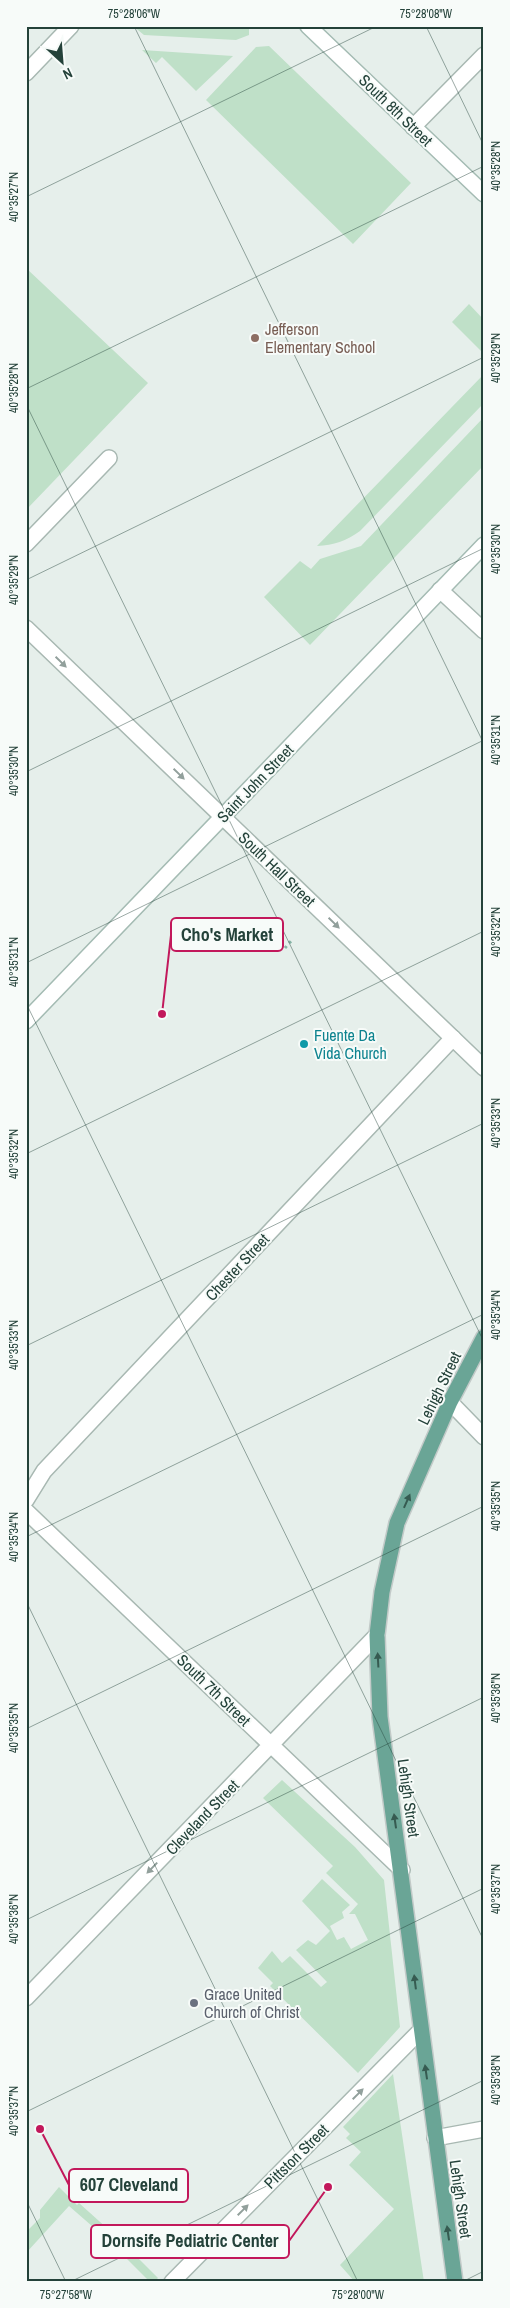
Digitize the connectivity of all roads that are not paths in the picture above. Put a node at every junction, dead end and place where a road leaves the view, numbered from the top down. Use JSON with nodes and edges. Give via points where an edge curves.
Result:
{"nodes":[{"id":1,"x":71,"y":26,"type":"edge"},
{"id":2,"x":308,"y":26,"type":"edge"},
{"id":3,"x":484,"y":55,"type":"edge"},
{"id":4,"x":26,"y":73,"type":"edge"},
{"id":5,"x":414,"y":127,"type":"junction"},
{"id":6,"x":484,"y":194,"type":"edge"},
{"id":7,"x":109,"y":458,"type":"dead end"},
{"id":8,"x":26,"y":544,"type":"edge"},
{"id":9,"x":484,"y":545,"type":"edge"},
{"id":10,"x":440,"y":590,"type":"junction"},
{"id":11,"x":26,"y":628,"type":"edge"},
{"id":12,"x":484,"y":632,"type":"edge"},
{"id":13,"x":223,"y":816,"type":"junction"},
{"id":14,"x":26,"y":1021,"type":"edge"},
{"id":15,"x":453,"y":1038,"type":"junction"},
{"id":16,"x":484,"y":1068,"type":"edge"},
{"id":17,"x":484,"y":1337,"type":"edge"},
{"id":18,"x":450,"y":1402,"type":"junction"},
{"id":19,"x":484,"y":1437,"type":"edge"},
{"id":20,"x":26,"y":1500,"type":"edge"},
{"id":21,"x":26,"y":1510,"type":"edge"},
{"id":22,"x":377,"y":1635,"type":"junction"},
{"id":23,"x":271,"y":1745,"type":"junction"},
{"id":24,"x":402,"y":1870,"type":"junction"},
{"id":25,"x":26,"y":1998,"type":"edge"},
{"id":26,"x":420,"y":2031,"type":"junction"},
{"id":27,"x":484,"y":2129,"type":"edge"},
{"id":28,"x":435,"y":2138,"type":"junction"},
{"id":29,"x":172,"y":2282,"type":"edge"},
{"id":30,"x":455,"y":2282,"type":"edge"}],
"edges":[{"from":1,"to":4,"type":"street"},
{"from":2,"to":5,"type":"street","name":"South 8th Street"},
{"from":3,"to":5,"type":"street"},
{"from":5,"to":6,"type":"street","name":"South 8th Street"},
{"from":7,"to":8,"type":"street"},
{"from":9,"to":10,"type":"street","name":"Saint John Street"},
{"from":10,"to":12,"type":"street"},
{"from":10,"to":13,"type":"street","name":"Saint John Street"},
{"from":11,"to":13,"type":"street","name":"South Hall Street","one_way":true},
{"from":13,"to":14,"type":"street","name":"Saint John Street"},
{"from":13,"to":15,"type":"street","name":"South Hall Street","one_way":true},
{"from":15,"to":16,"type":"street","name":"South Hall Street"},
{"from":15,"to":20,"type":"street","name":"Chester Street","via":[[44,1471]]},
{"from":17,"to":18,"type":"main road","name":"Lehigh Street"},
{"from":18,"to":19,"type":"street"},
{"from":22,"to":18,"type":"main road","name":"Lehigh Street","one_way":true,"via":[[382,1592],[397,1522]]},
{"from":21,"to":23,"type":"street","name":"South 7th Street"},
{"from":22,"to":23,"type":"street","name":"Cleveland Street"},
{"from":24,"to":22,"type":"main road","name":"Lehigh Street","one_way":true,"via":[[380,1718]]},
{"from":23,"to":24,"type":"street","name":"South 7th Street"},
{"from":23,"to":25,"type":"street","name":"Cleveland Street","one_way":true},
{"from":26,"to":24,"type":"main road","name":"Lehigh Street","one_way":true},
{"from":28,"to":26,"type":"main road","name":"Lehigh Street","one_way":true},
{"from":29,"to":26,"type":"street","name":"Pittston Street","one_way":true},
{"from":27,"to":28,"type":"street"},
{"from":30,"to":28,"type":"main road","name":"Lehigh Street","one_way":true}]}
